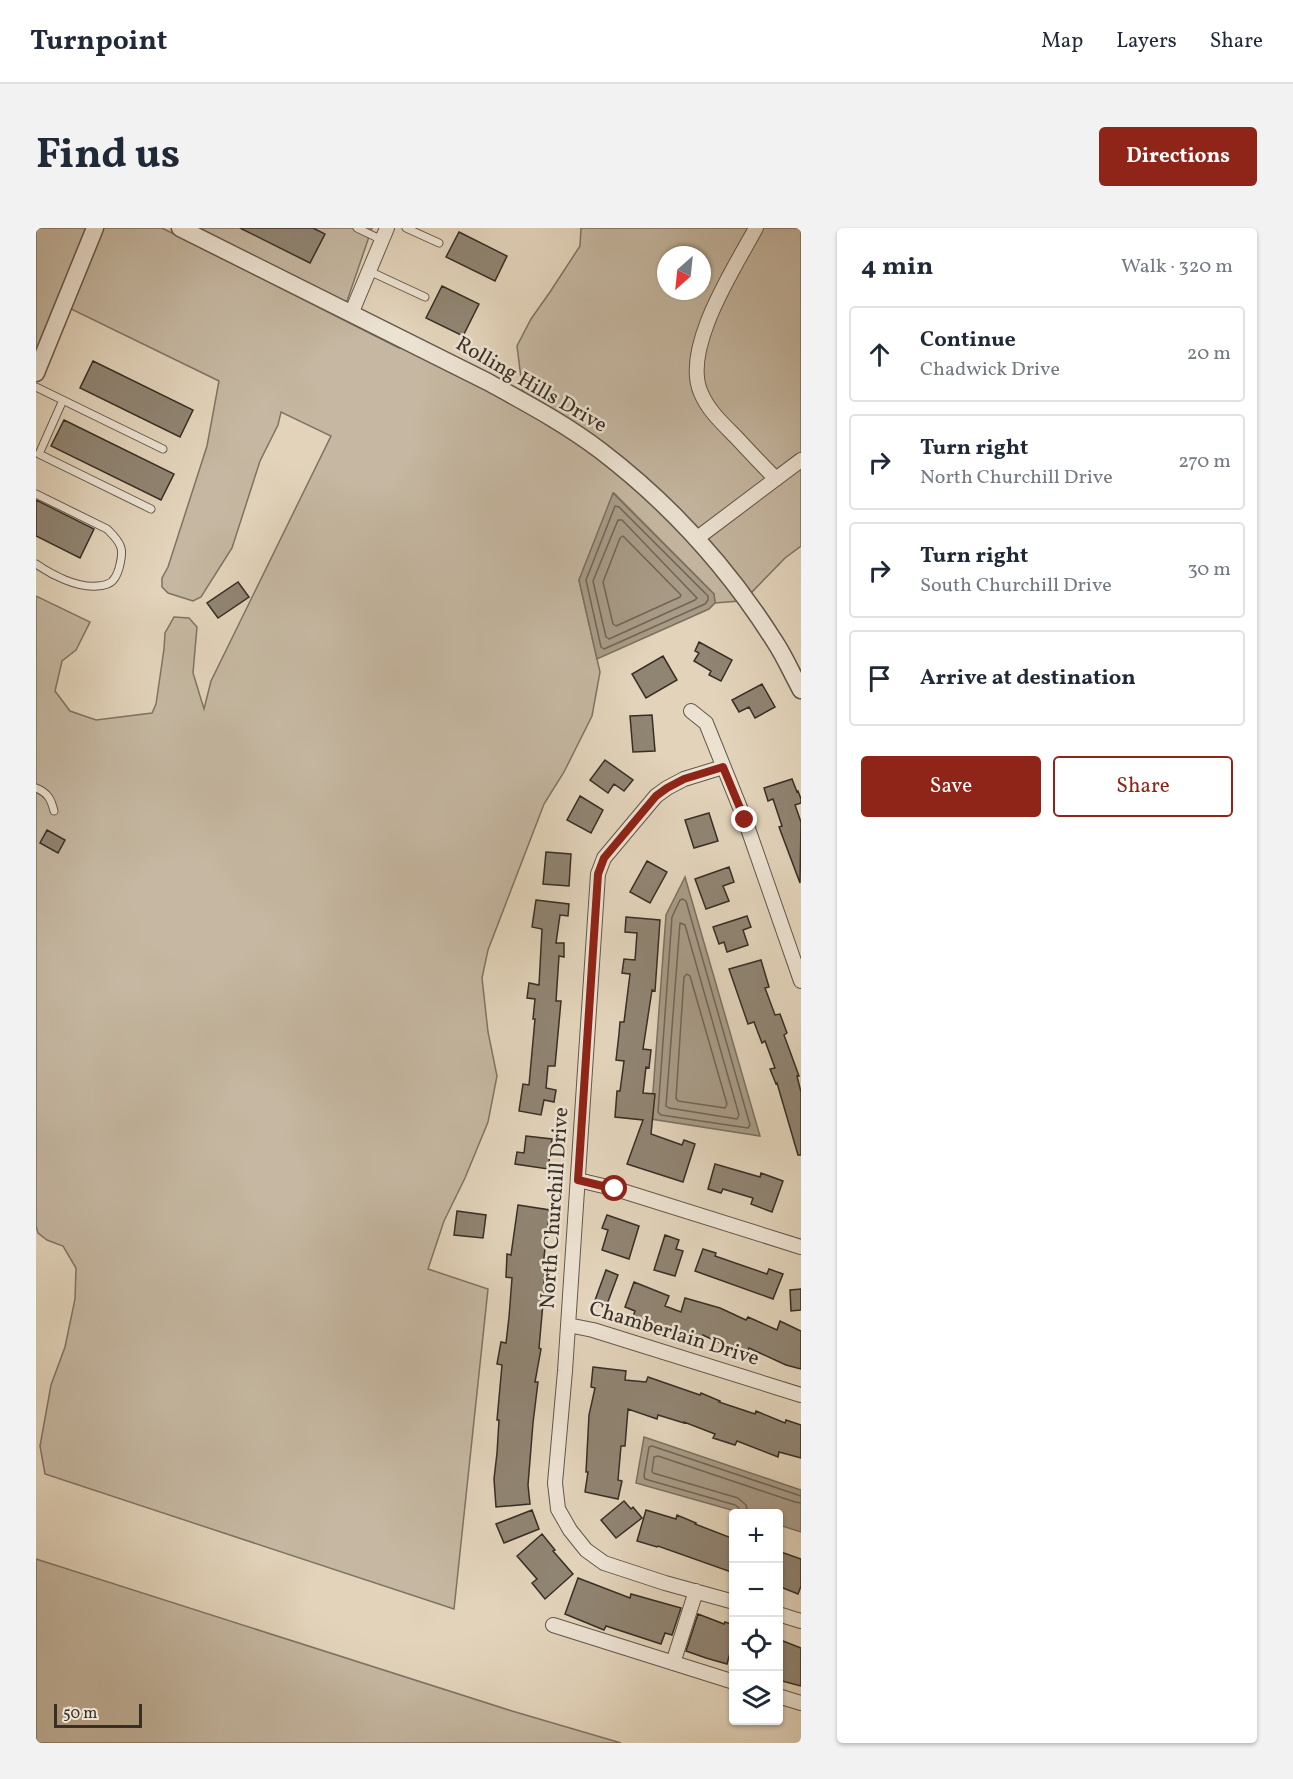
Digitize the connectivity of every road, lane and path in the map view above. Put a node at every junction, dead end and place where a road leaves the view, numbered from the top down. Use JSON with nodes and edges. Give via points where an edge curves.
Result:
{"nodes":[{"id":1,"x":95,"y":228,"type":"edge"},
{"id":2,"x":180,"y":228,"type":"edge"},
{"id":3,"x":357,"y":228,"type":"edge"},
{"id":4,"x":406,"y":228,"type":"edge"},
{"id":5,"x":756,"y":228,"type":"edge"},
{"id":6,"x":384,"y":234,"type":"edge"},
{"id":7,"x":439,"y":243,"type":"dead end"},
{"id":8,"x":369,"y":271,"type":"junction"},
{"id":9,"x":425,"y":297,"type":"dead end"},
{"id":10,"x":351,"y":314,"type":"junction"},
{"id":11,"x":36,"y":373,"type":"edge"},
{"id":12,"x":36,"y":387,"type":"edge"},
{"id":13,"x":63,"y":400,"type":"junction"},
{"id":14,"x":163,"y":449,"type":"dead end"},
{"id":15,"x":801,"y":460,"type":"edge"},
{"id":16,"x":776,"y":480,"type":"junction"},
{"id":17,"x":36,"y":494,"type":"edge"},
{"id":18,"x":151,"y":509,"type":"dead end"},
{"id":19,"x":696,"y":539,"type":"junction"},
{"id":20,"x":36,"y":564,"type":"edge"},
{"id":21,"x":801,"y":690,"type":"edge"},
{"id":22,"x":691,"y":711,"type":"dead end"},
{"id":23,"x":723,"y":767,"type":"junction"},
{"id":24,"x":36,"y":788,"type":"edge"},
{"id":25,"x":54,"y":811,"type":"dead end"},
{"id":26,"x":801,"y":981,"type":"edge"},
{"id":27,"x":578,"y":1180,"type":"junction"},
{"id":28,"x":801,"y":1247,"type":"edge"},
{"id":29,"x":568,"y":1324,"type":"junction"},
{"id":30,"x":801,"y":1395,"type":"edge"},
{"id":31,"x":696,"y":1591,"type":"junction"},
{"id":32,"x":729,"y":1601,"type":"edge"},
{"id":33,"x":783,"y":1616,"type":"edge"},
{"id":34,"x":801,"y":1621,"type":"edge"},
{"id":35,"x":553,"y":1625,"type":"dead end"},
{"id":36,"x":673,"y":1663,"type":"junction"},
{"id":37,"x":729,"y":1680,"type":"edge"},
{"id":38,"x":783,"y":1698,"type":"edge"},
{"id":39,"x":801,"y":1703,"type":"edge"}],
"edges":[{"from":1,"to":11,"type":"street"},
{"from":2,"to":10,"type":"street","name":"Rolling Hills Drive"},
{"from":3,"to":6,"type":"lane"},
{"from":4,"to":7,"type":"lane"},
{"from":5,"to":16,"type":"street","via":[[710,314],[695,369],[700,392],[715,415]]},
{"from":6,"to":8,"type":"street"},
{"from":8,"to":9,"type":"lane"},
{"from":8,"to":10,"type":"street"},
{"from":10,"to":19,"type":"street","name":"Rolling Hills Drive","via":[[488,382],[591,444],[634,478]]},
{"from":12,"to":13,"type":"lane"},
{"from":13,"to":14,"type":"lane"},
{"from":13,"to":18,"type":"lane","via":[[39,454]]},
{"from":15,"to":16,"type":"street"},
{"from":16,"to":19,"type":"street"},
{"from":17,"to":20,"type":"lane","via":[[107,529],[122,549],[114,580],[96,587],[81,585]]},
{"from":19,"to":21,"type":"street","name":"Rolling Hills Drive","via":[[754,610]]},
{"from":22,"to":23,"type":"street","via":[[706,723]]},
{"from":23,"to":26,"type":"street"},
{"from":23,"to":27,"type":"street","name":"North Churchill Drive","via":[[684,779],[656,796],[604,858],[598,874]]},
{"from":24,"to":25,"type":"lane","via":[[51,799]]},
{"from":27,"to":28,"type":"street"},
{"from":27,"to":29,"type":"street","name":"North Churchill Drive"},
{"from":29,"to":30,"type":"street","name":"Chamberlain Drive"},
{"from":29,"to":31,"type":"street","name":"North Churchill Drive","via":[[555,1483],[558,1509],[586,1550],[604,1563]]},
{"from":31,"to":32,"type":"street","name":"North Churchill Drive"},
{"from":31,"to":36,"type":"street"},
{"from":33,"to":34,"type":"street"},
{"from":35,"to":36,"type":"street"},
{"from":36,"to":37,"type":"street"},
{"from":38,"to":39,"type":"street"}]}
